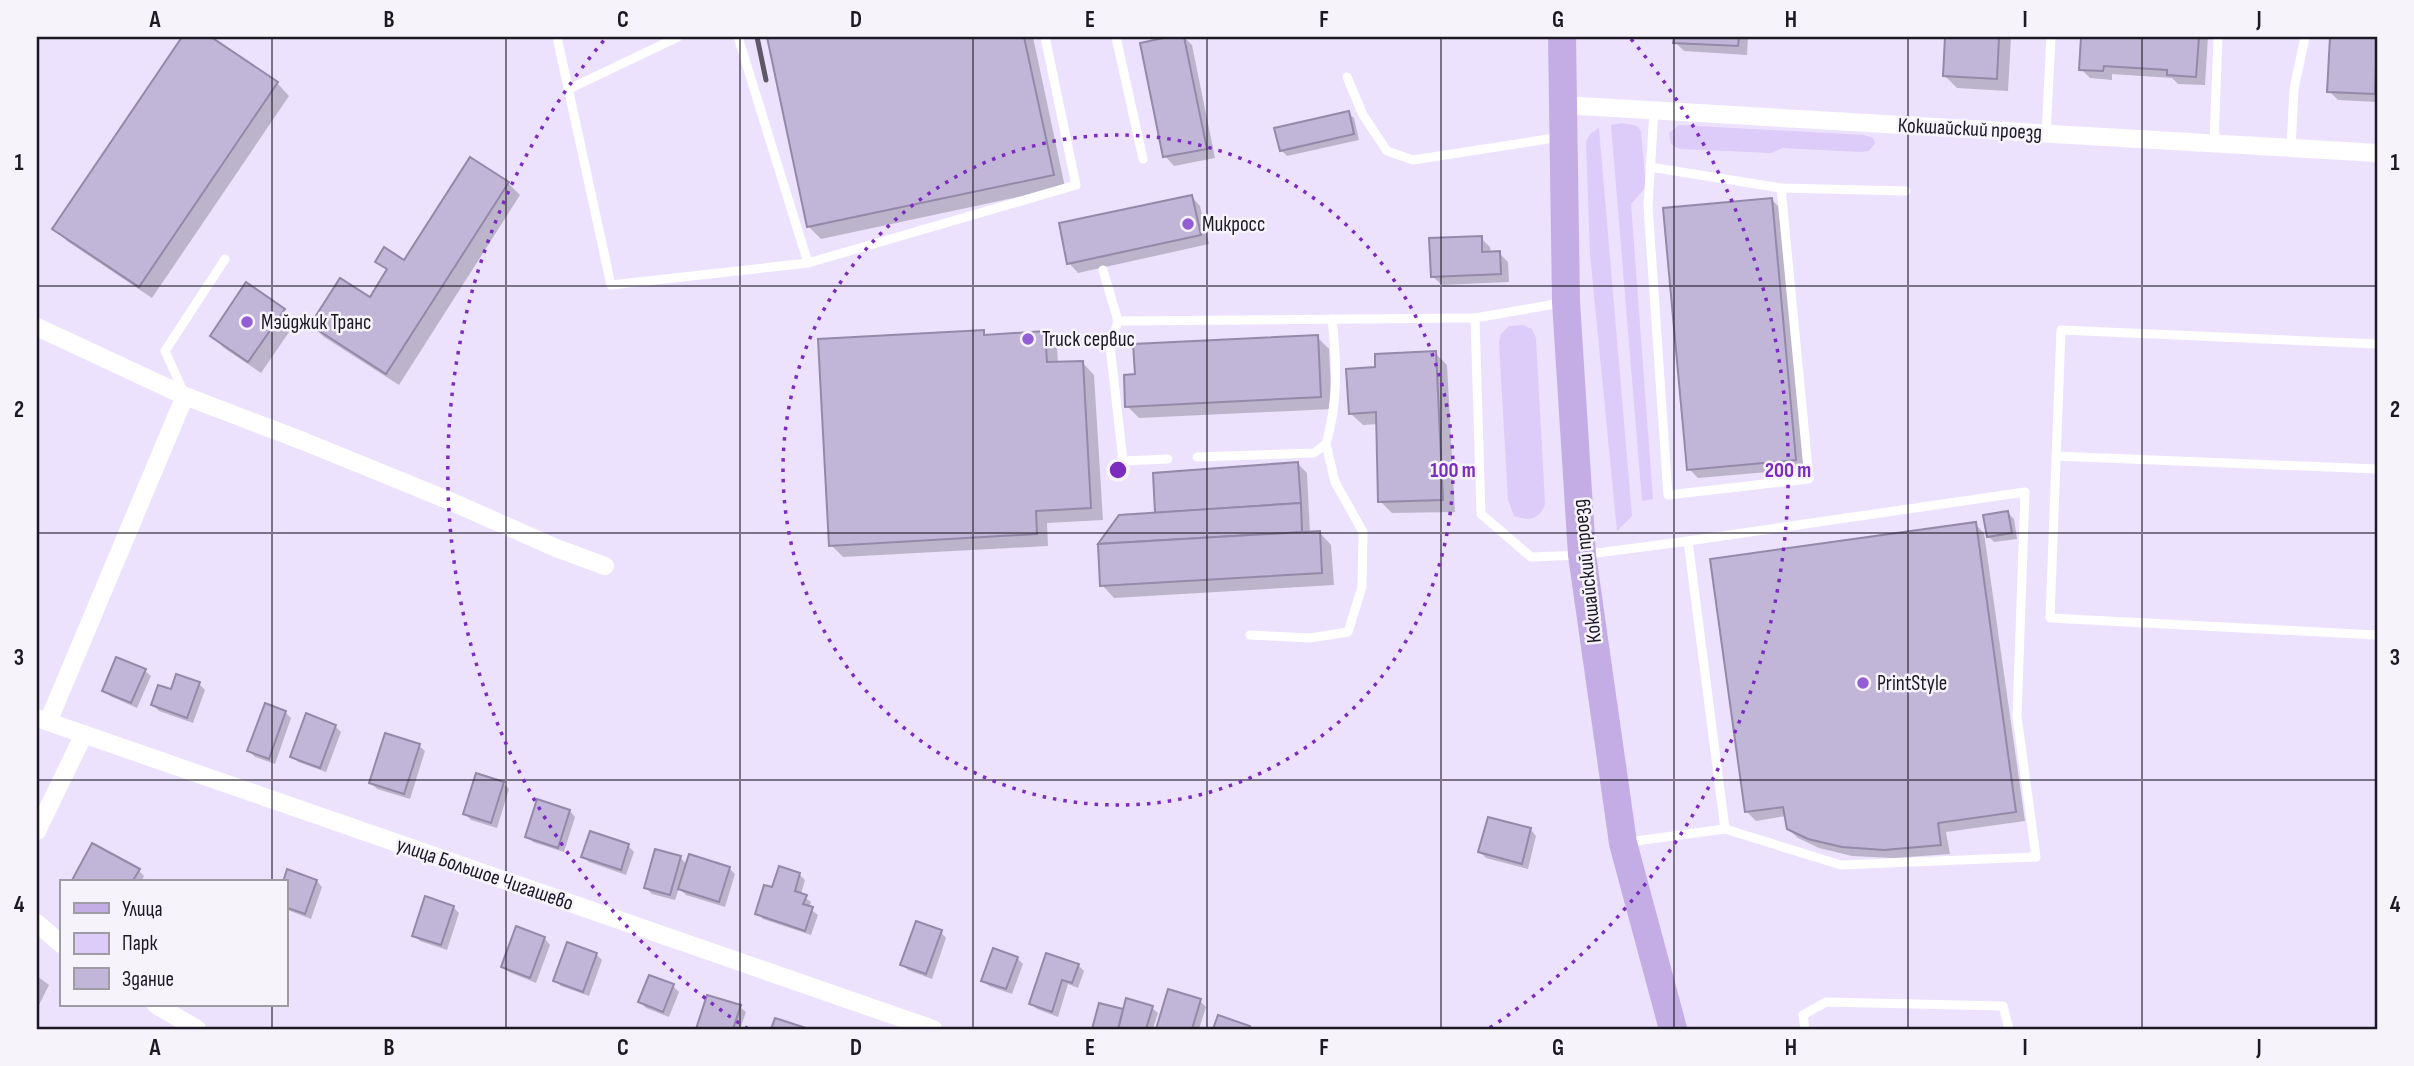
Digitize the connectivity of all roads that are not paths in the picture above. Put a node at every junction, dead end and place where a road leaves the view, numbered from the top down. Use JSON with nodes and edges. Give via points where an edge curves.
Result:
{"nodes":[{"id":1,"x":557,"y":37,"type":"edge"},
{"id":2,"x":678,"y":37,"type":"edge"},
{"id":3,"x":737,"y":37,"type":"edge"},
{"id":4,"x":1045,"y":37,"type":"edge"},
{"id":5,"x":1116,"y":37,"type":"edge"},
{"id":6,"x":1562,"y":37,"type":"edge"},
{"id":7,"x":2051,"y":37,"type":"edge"},
{"id":8,"x":2218,"y":37,"type":"edge"},
{"id":9,"x":2305,"y":37,"type":"edge"},
{"id":10,"x":1347,"y":77,"type":"dead end"},
{"id":11,"x":569,"y":89,"type":"junction"},
{"id":12,"x":1562,"y":105,"type":"junction"},
{"id":13,"x":1654,"y":111,"type":"junction"},
{"id":14,"x":2046,"y":134,"type":"junction"},
{"id":15,"x":1563,"y":137,"type":"junction"},
{"id":16,"x":2214,"y":143,"type":"junction"},
{"id":17,"x":2291,"y":148,"type":"junction"},
{"id":18,"x":2377,"y":153,"type":"edge"},
{"id":19,"x":1143,"y":159,"type":"dead end"},
{"id":20,"x":1650,"y":167,"type":"junction"},
{"id":21,"x":1782,"y":188,"type":"junction"},
{"id":22,"x":1906,"y":191,"type":"dead end"},
{"id":23,"x":225,"y":259,"type":"dead end"},
{"id":24,"x":808,"y":262,"type":"junction"},
{"id":25,"x":1103,"y":270,"type":"dead end"},
{"id":26,"x":1566,"y":302,"type":"junction"},
{"id":27,"x":1475,"y":318,"type":"junction"},
{"id":28,"x":1332,"y":319,"type":"junction"},
{"id":29,"x":1118,"y":321,"type":"junction"},
{"id":30,"x":37,"y":327,"type":"edge"},
{"id":31,"x":2377,"y":344,"type":"edge"},
{"id":32,"x":186,"y":396,"type":"junction"},
{"id":33,"x":1326,"y":444,"type":"junction"},
{"id":34,"x":2056,"y":456,"type":"junction"},
{"id":35,"x":1197,"y":457,"type":"dead end"},
{"id":36,"x":1168,"y":459,"type":"dead end"},
{"id":37,"x":2377,"y":469,"type":"edge"},
{"id":38,"x":1688,"y":541,"type":"junction"},
{"id":39,"x":1582,"y":555,"type":"junction"},
{"id":40,"x":605,"y":566,"type":"dead end"},
{"id":41,"x":1250,"y":635,"type":"dead end"},
{"id":42,"x":2377,"y":635,"type":"edge"},
{"id":43,"x":42,"y":720,"type":"edge"},
{"id":44,"x":84,"y":734,"type":"junction"},
{"id":45,"x":1725,"y":829,"type":"junction"},
{"id":46,"x":37,"y":831,"type":"edge"},
{"id":47,"x":1623,"y":842,"type":"junction"},
{"id":48,"x":37,"y":923,"type":"edge"},
{"id":49,"x":60,"y":943,"type":"edge"},
{"id":50,"x":158,"y":1006,"type":"edge"},
{"id":51,"x":197,"y":1029,"type":"edge"},
{"id":52,"x":933,"y":1029,"type":"edge"},
{"id":53,"x":1673,"y":1029,"type":"edge"},
{"id":54,"x":1805,"y":1029,"type":"edge"},
{"id":55,"x":2009,"y":1029,"type":"edge"}],
"edges":[{"from":1,"to":11,"type":"lane"},
{"from":2,"to":11,"type":"lane"},
{"from":3,"to":24,"type":"lane"},
{"from":4,"to":24,"type":"lane","via":[[1076,186]]},
{"from":5,"to":19,"type":"lane"},
{"from":6,"to":12,"type":"main road","name":"Кокшайский проезд"},
{"from":7,"to":14,"type":"lane"},
{"from":8,"to":16,"type":"lane"},
{"from":9,"to":17,"type":"lane","via":[[2294,89]]},
{"from":10,"to":15,"type":"lane","via":[[1363,116],[1387,151],[1413,160]]},
{"from":11,"to":24,"type":"lane","via":[[611,285]]},
{"from":12,"to":13,"type":"street","name":"Кокшайский проезд"},
{"from":12,"to":15,"type":"main road","name":"Кокшайский проезд"},
{"from":13,"to":14,"type":"street","name":"Кокшайский проезд"},
{"from":13,"to":20,"type":"lane"},
{"from":14,"to":16,"type":"street","name":"Кокшайский проезд"},
{"from":15,"to":26,"type":"main road","name":"Кокшайский проезд"},
{"from":16,"to":17,"type":"street","name":"Кокшайский проезд"},
{"from":17,"to":18,"type":"street","name":"Кокшайский проезд"},
{"from":20,"to":21,"type":"lane"},
{"from":20,"to":21,"type":"lane","via":[[1648,206],[1668,495],[1809,479]]},
{"from":21,"to":22,"type":"lane"},
{"from":23,"to":32,"type":"lane","via":[[165,351]]},
{"from":25,"to":29,"type":"lane"},
{"from":26,"to":27,"type":"lane"},
{"from":26,"to":39,"type":"main road","name":"Кокшайский проезд"},
{"from":27,"to":28,"type":"lane"},
{"from":27,"to":39,"type":"lane","via":[[1481,514],[1531,557]]},
{"from":28,"to":29,"type":"lane"},
{"from":28,"to":33,"type":"lane","via":[[1337,366],[1333,422]]},
{"from":29,"to":36,"type":"lane","via":[[1110,346],[1123,461]]},
{"from":30,"to":32,"type":"street"},
{"from":31,"to":34,"type":"lane","via":[[2061,330]]},
{"from":32,"to":40,"type":"street"},
{"from":32,"to":43,"type":"street"},
{"from":33,"to":35,"type":"lane","via":[[1314,453]]},
{"from":33,"to":41,"type":"lane","via":[[1335,482],[1363,532],[1362,587],[1348,632],[1310,638]]},
{"from":34,"to":37,"type":"lane"},
{"from":34,"to":42,"type":"lane","via":[[2050,618]]},
{"from":38,"to":39,"type":"lane"},
{"from":38,"to":45,"type":"lane"},
{"from":38,"to":45,"type":"lane","via":[[2025,492],[2017,716],[2036,857],[1841,865]]},
{"from":39,"to":47,"type":"main road","name":"Кокшайский проезд"},
{"from":43,"to":44,"type":"street","name":"улица Большое Чигашево"},
{"from":44,"to":46,"type":"street"},
{"from":44,"to":52,"type":"street","name":"улица Большое Чигашево"},
{"from":45,"to":47,"type":"lane"},
{"from":47,"to":53,"type":"main road","name":"Кокшайский проезд"},
{"from":48,"to":49,"type":"street"},
{"from":50,"to":51,"type":"street"},
{"from":54,"to":55,"type":"lane","via":[[1803,1015],[1826,1002],[2003,1006]]}]}
